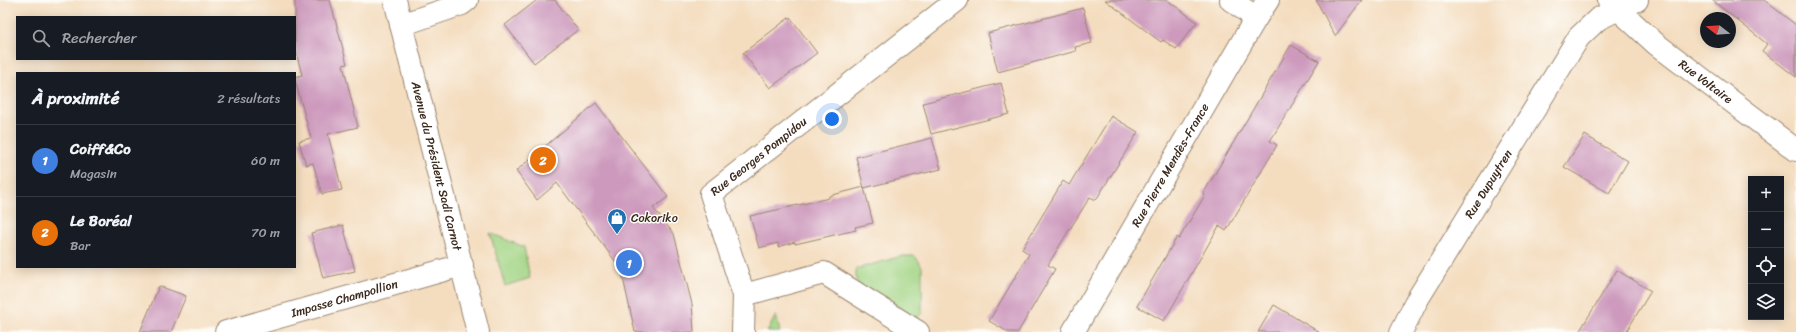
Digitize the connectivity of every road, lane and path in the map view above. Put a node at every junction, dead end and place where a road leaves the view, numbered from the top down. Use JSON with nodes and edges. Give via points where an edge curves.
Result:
{"nodes":[{"id":1,"x":395,"y":0,"type":"edge"},
{"id":2,"x":467,"y":0,"type":"edge"},
{"id":3,"x":957,"y":0,"type":"edge"},
{"id":4,"x":1231,"y":0,"type":"edge"},
{"id":5,"x":1268,"y":0,"type":"edge"},
{"id":6,"x":1637,"y":0,"type":"edge"},
{"id":7,"x":1613,"y":5,"type":"edge"},
{"id":8,"x":1256,"y":18,"type":"junction"},
{"id":9,"x":402,"y":25,"type":"junction"},
{"id":10,"x":1796,"y":150,"type":"edge"},
{"id":11,"x":462,"y":265,"type":"junction"},
{"id":12,"x":744,"y":296,"type":"junction"},
{"id":13,"x":226,"y":332,"type":"edge"},
{"id":14,"x":478,"y":332,"type":"edge"},
{"id":15,"x":743,"y":332,"type":"edge"},
{"id":16,"x":918,"y":332,"type":"edge"},
{"id":17,"x":1073,"y":332,"type":"edge"},
{"id":18,"x":1401,"y":332,"type":"edge"}],
"edges":[{"from":1,"to":9,"type":"street","name":"Avenue du Président Sadi Carnot"},
{"from":2,"to":9,"type":"street"},
{"from":3,"to":12,"type":"street","name":"Rue Georges Pompidou","via":[[712,194]]},
{"from":4,"to":8,"type":"street"},
{"from":5,"to":8,"type":"street","name":"Rue Pierre Mendès-France"},
{"from":6,"to":7,"type":"street","name":"Rue Dupuytren"},
{"from":7,"to":10,"type":"street","name":"Rue Voltaire","via":[[1656,44]]},
{"from":7,"to":18,"type":"street","name":"Rue Dupuytren","via":[[1579,37],[1417,300]]},
{"from":8,"to":17,"type":"street","name":"Rue Pierre Mendès-France"},
{"from":9,"to":11,"type":"street","name":"Avenue du Président Sadi Carnot"},
{"from":11,"to":13,"type":"street","name":"Impasse Champollion"},
{"from":11,"to":14,"type":"street","name":"Avenue du Président Sadi Carnot"},
{"from":12,"to":15,"type":"street","name":"Rue Georges Pompidou"},
{"from":12,"to":16,"type":"street","via":[[824,273]]}]}
